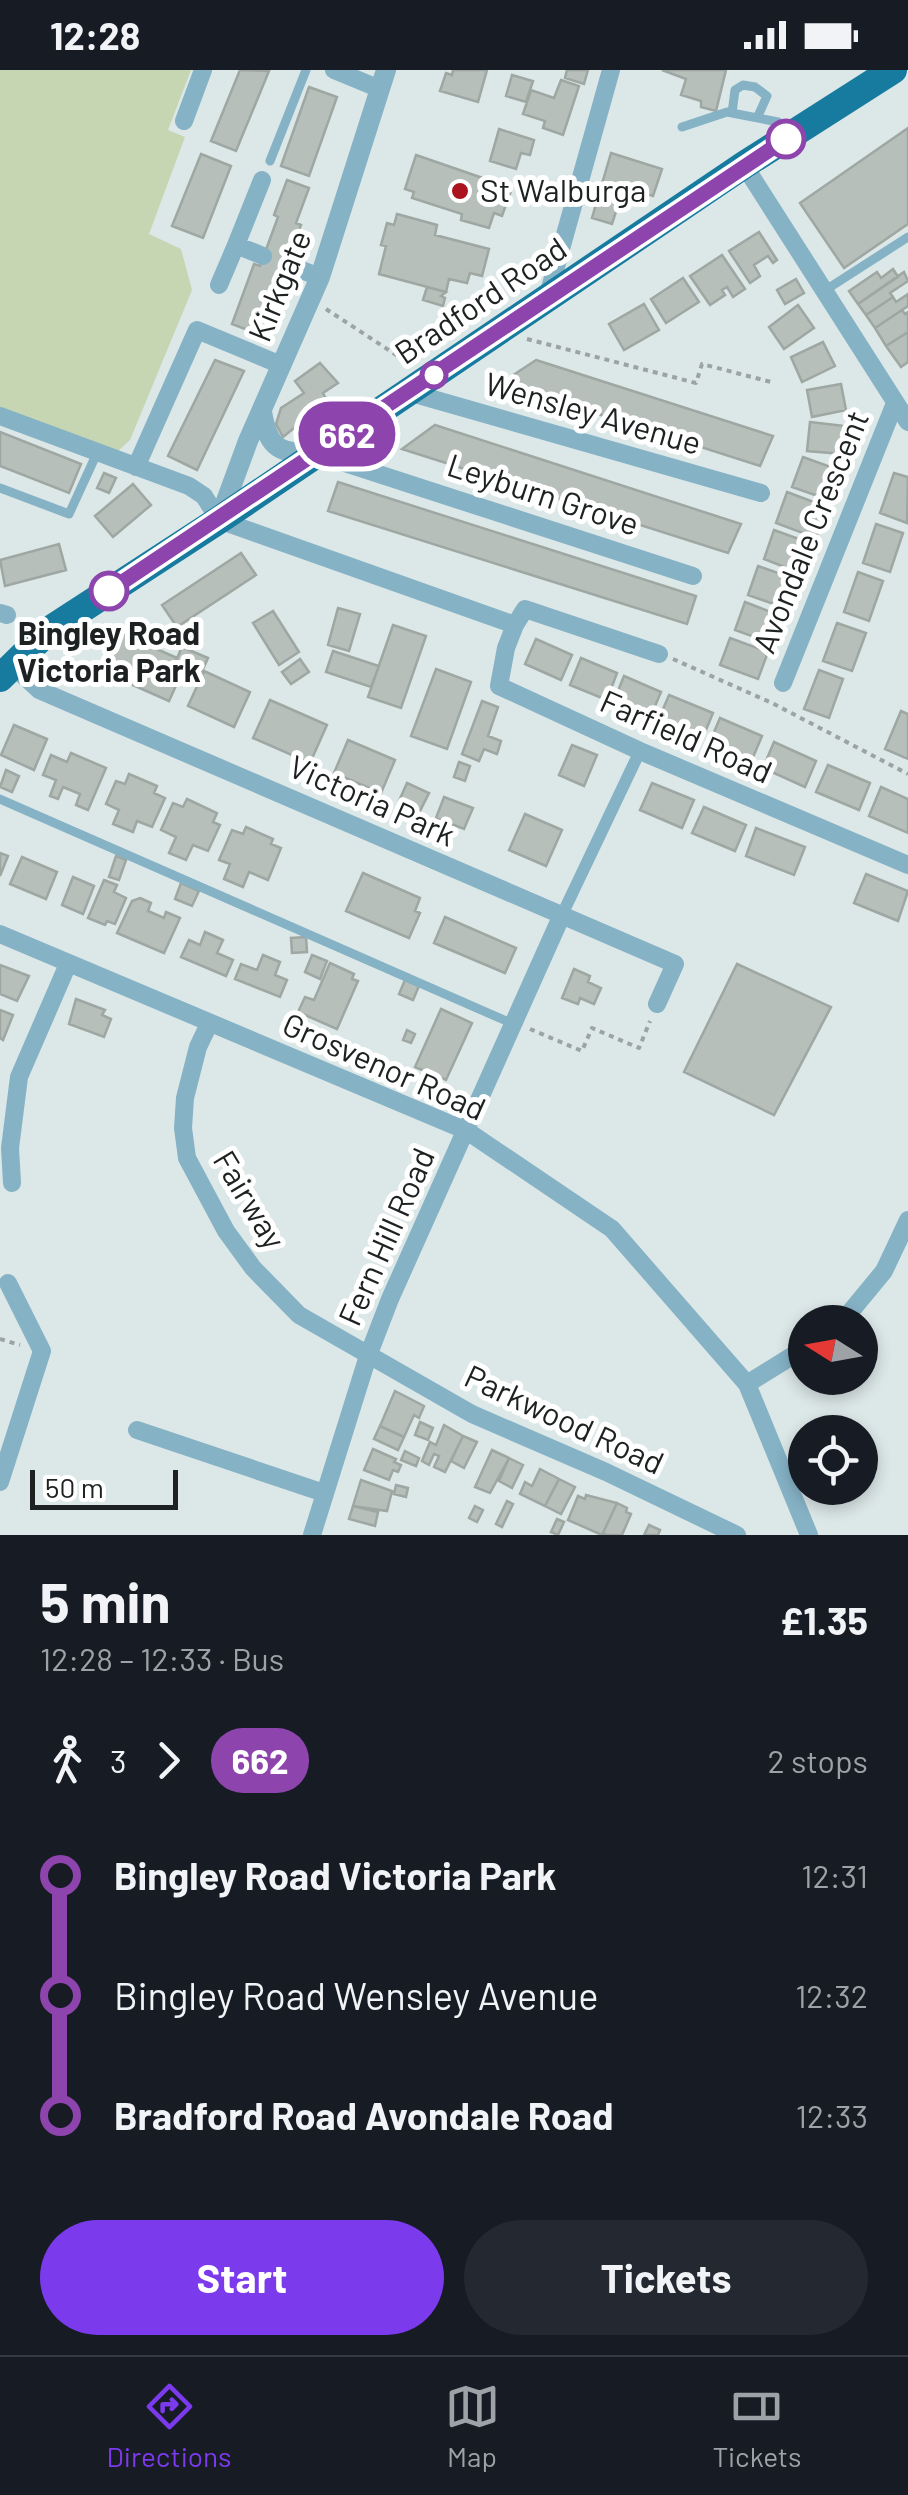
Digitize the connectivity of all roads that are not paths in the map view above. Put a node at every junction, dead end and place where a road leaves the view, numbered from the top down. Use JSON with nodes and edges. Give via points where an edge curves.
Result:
{"nodes":[{"id":1,"x":203,"y":70,"type":"edge"},
{"id":2,"x":306,"y":70,"type":"edge"},
{"id":3,"x":334,"y":70,"type":"edge"},
{"id":4,"x":611,"y":70,"type":"edge"},
{"id":5,"x":893,"y":70,"type":"edge"},
{"id":6,"x":383,"y":79,"type":"edge"},
{"id":7,"x":732,"y":113,"type":"junction"},
{"id":8,"x":758,"y":116,"type":"junction"},
{"id":9,"x":184,"y":121,"type":"dead end"},
{"id":10,"x":682,"y":128,"type":"dead end"},
{"id":11,"x":786,"y":139,"type":"junction"},
{"id":12,"x":270,"y":161,"type":"dead end"},
{"id":13,"x":744,"y":165,"type":"junction"},
{"id":14,"x":262,"y":180,"type":"dead end"},
{"id":15,"x":908,"y":237,"type":"edge"},
{"id":16,"x":236,"y":245,"type":"junction"},
{"id":17,"x":262,"y":256,"type":"dead end"},
{"id":18,"x":288,"y":265,"type":"dead end"},
{"id":19,"x":320,"y":277,"type":"junction"},
{"id":20,"x":219,"y":285,"type":"dead end"},
{"id":21,"x":824,"y":291,"type":"junction"},
{"id":22,"x":547,"y":299,"type":"junction"},
{"id":23,"x":281,"y":366,"type":"junction"},
{"id":24,"x":420,"y":385,"type":"junction"},
{"id":25,"x":895,"y":403,"type":"junction"},
{"id":26,"x":262,"y":410,"type":"junction"},
{"id":27,"x":0,"y":416,"type":"edge"},
{"id":28,"x":908,"y":422,"type":"edge"},
{"id":29,"x":97,"y":453,"type":"junction"},
{"id":30,"x":317,"y":454,"type":"junction"},
{"id":31,"x":136,"y":467,"type":"junction"},
{"id":32,"x":0,"y":488,"type":"edge"},
{"id":33,"x":762,"y":493,"type":"dead end"},
{"id":34,"x":219,"y":520,"type":"junction"},
{"id":35,"x":693,"y":576,"type":"dead end"},
{"id":36,"x":515,"y":625,"type":"junction"},
{"id":37,"x":660,"y":654,"type":"road end"},
{"id":38,"x":6,"y":671,"type":"edge"},
{"id":39,"x":783,"y":683,"type":"dead end"},
{"id":40,"x":640,"y":751,"type":"junction"},
{"id":41,"x":0,"y":799,"type":"edge"},
{"id":42,"x":908,"y":865,"type":"edge"},
{"id":43,"x":561,"y":917,"type":"junction"},
{"id":44,"x":0,"y":934,"type":"edge"},
{"id":45,"x":68,"y":964,"type":"junction"},
{"id":46,"x":657,"y":1004,"type":"road end"},
{"id":47,"x":512,"y":1022,"type":"junction"},
{"id":48,"x":209,"y":1024,"type":"junction"},
{"id":49,"x":467,"y":1132,"type":"junction"},
{"id":50,"x":12,"y":1184,"type":"dead end"},
{"id":51,"x":908,"y":1220,"type":"edge"},
{"id":52,"x":8,"y":1282,"type":"dead end"},
{"id":53,"x":856,"y":1305,"type":"edge"},
{"id":54,"x":368,"y":1356,"type":"junction"},
{"id":55,"x":788,"y":1358,"type":"edge"},
{"id":56,"x":746,"y":1384,"type":"junction"},
{"id":57,"x":137,"y":1430,"type":"dead end"},
{"id":58,"x":0,"y":1482,"type":"edge"},
{"id":59,"x":324,"y":1492,"type":"junction"},
{"id":60,"x":312,"y":1535,"type":"edge"},
{"id":61,"x":736,"y":1535,"type":"edge"},
{"id":62,"x":809,"y":1535,"type":"edge"}],
"edges":[{"from":1,"to":9,"type":"street"},
{"from":2,"to":12,"type":"lane"},
{"from":3,"to":6,"type":"street"},
{"from":4,"to":22,"type":"street"},
{"from":5,"to":11,"type":"highway","name":"Bradford Road"},
{"from":6,"to":19,"type":"street","name":"Kirkgate"},
{"from":7,"to":8,"type":"lane"},
{"from":7,"to":8,"type":"lane","via":[[734,90],[743,85],[766,96]]},
{"from":7,"to":10,"type":"lane"},
{"from":8,"to":11,"type":"lane","via":[[778,122]]},
{"from":11,"to":13,"type":"highway","name":"Bradford Road"},
{"from":13,"to":21,"type":"street"},
{"from":13,"to":22,"type":"highway","name":"Bradford Road"},
{"from":14,"to":16,"type":"street"},
{"from":15,"to":21,"type":"lane"},
{"from":16,"to":17,"type":"street"},
{"from":16,"to":20,"type":"street"},
{"from":18,"to":19,"type":"street"},
{"from":19,"to":23,"type":"street","name":"Kirkgate"},
{"from":21,"to":25,"type":"street"},
{"from":22,"to":24,"type":"highway","name":"Bradford Road"},
{"from":23,"to":26,"type":"street","name":"Kirkgate"},
{"from":23,"to":31,"type":"street","via":[[196,330]]},
{"from":24,"to":30,"type":"highway","name":"Bradford Road"},
{"from":24,"to":33,"type":"street","name":"Wensley Avenue"},
{"from":25,"to":28,"type":"street"},
{"from":25,"to":39,"type":"street","name":"Avondale Crescent"},
{"from":26,"to":30,"type":"street","via":[[274,446]]},
{"from":26,"to":34,"type":"street","name":"Kirkgate"},
{"from":27,"to":29,"type":"street"},
{"from":29,"to":31,"type":"street"},
{"from":29,"to":32,"type":"lane","via":[[69,514]]},
{"from":30,"to":34,"type":"highway","name":"Bradford Road"},
{"from":30,"to":35,"type":"street","name":"Leyburn Grove"},
{"from":31,"to":34,"type":"street","via":[[204,496]]},
{"from":34,"to":36,"type":"street","name":"Farfield Road"},
{"from":34,"to":38,"type":"highway","name":"Bradford Road","via":[[48,631]]},
{"from":36,"to":37,"type":"street","name":"Farfield Road","via":[[525,609]]},
{"from":36,"to":40,"type":"street","name":"Farfield Road","via":[[498,686]]},
{"from":38,"to":43,"type":"street","name":"Victoria Park"},
{"from":40,"to":42,"type":"street","name":"Farfield Road"},
{"from":40,"to":43,"type":"street"},
{"from":41,"to":47,"type":"lane"},
{"from":43,"to":46,"type":"street","name":"Victoria Park","via":[[675,964]]},
{"from":43,"to":47,"type":"street","name":"Fern Hill Road"},
{"from":44,"to":45,"type":"street","name":"Grosvenor Road"},
{"from":45,"to":48,"type":"street","name":"Grosvenor Road"},
{"from":45,"to":50,"type":"street","via":[[20,1077]]},
{"from":47,"to":49,"type":"street","name":"Fern Hill Road"},
{"from":48,"to":49,"type":"street","name":"Grosvenor Road"},
{"from":48,"to":54,"type":"street","name":"Fairway","via":[[184,1098],[187,1158],[201,1189],[252,1268],[299,1315]]},
{"from":49,"to":54,"type":"street","name":"Fern Hill Road"},
{"from":49,"to":56,"type":"street","name":"Grosvenor Road","via":[[612,1229]]},
{"from":51,"to":53,"type":"street","via":[[884,1271]]},
{"from":52,"to":58,"type":"street","via":[[42,1351]]},
{"from":54,"to":59,"type":"street","name":"Fern Hill Road"},
{"from":54,"to":61,"type":"street","name":"Parkwood Road","via":[[472,1414]]},
{"from":55,"to":56,"type":"street"},
{"from":56,"to":62,"type":"street","name":"Grosvenor Road"},
{"from":57,"to":59,"type":"street"},
{"from":59,"to":60,"type":"street","name":"Fern Hill Road"}]}
